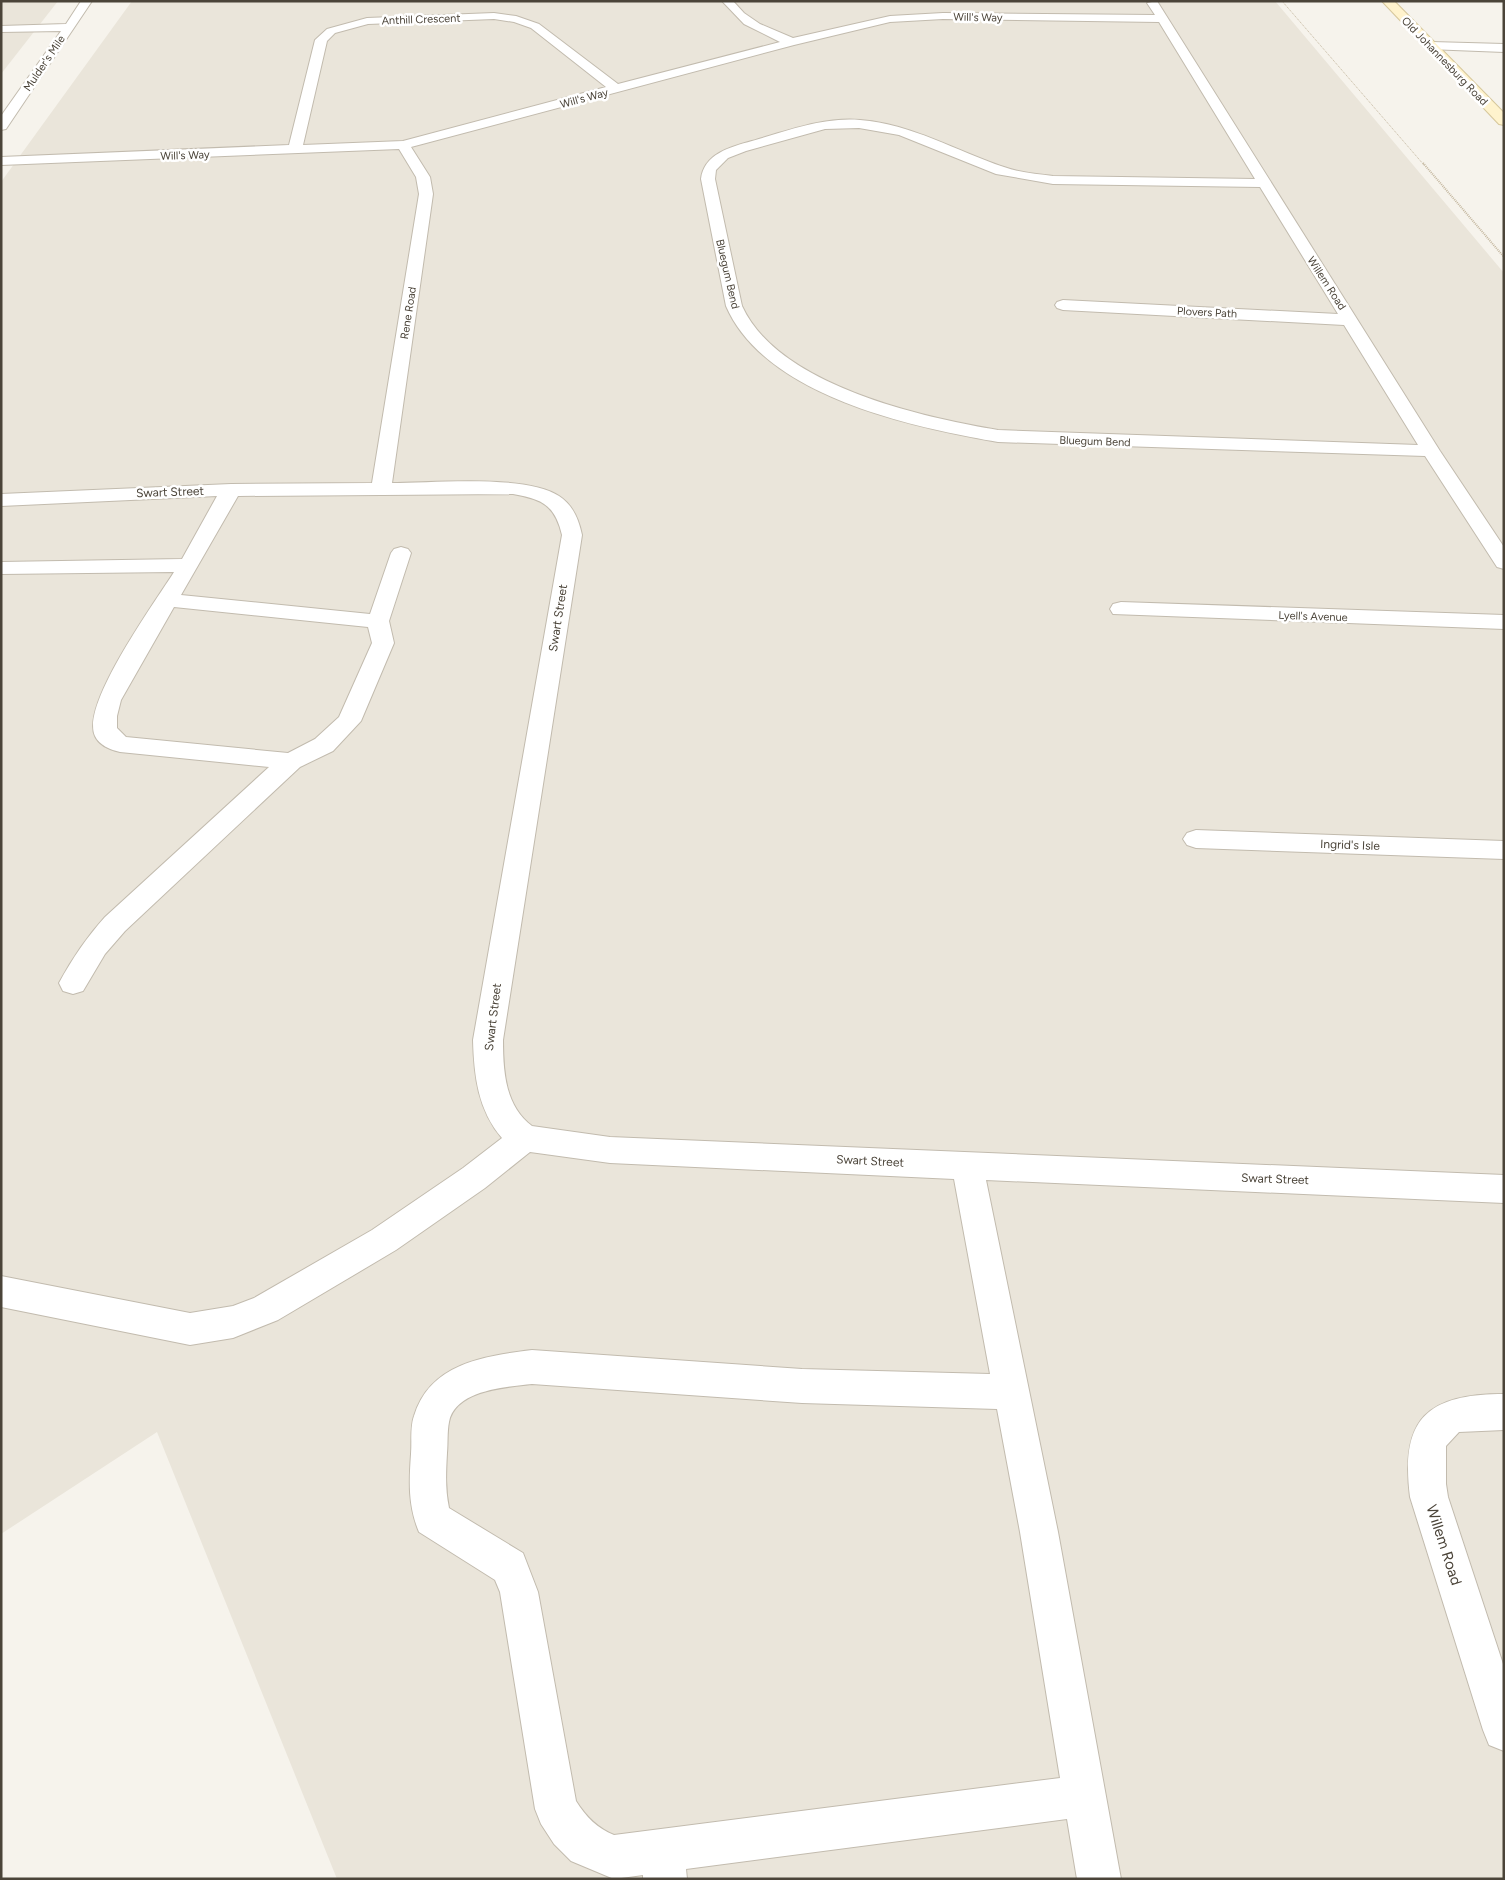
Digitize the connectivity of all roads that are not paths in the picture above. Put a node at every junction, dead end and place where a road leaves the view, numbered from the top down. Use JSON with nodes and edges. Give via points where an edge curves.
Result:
{"nodes":[{"id":1,"x":87,"y":1,"type":"edge"},
{"id":2,"x":727,"y":1,"type":"edge"},
{"id":3,"x":935,"y":1,"type":"edge"},
{"id":4,"x":1152,"y":1,"type":"edge"},
{"id":5,"x":1387,"y":1,"type":"edge"},
{"id":6,"x":942,"y":16,"type":"junction"},
{"id":7,"x":1162,"y":19,"type":"junction"},
{"id":8,"x":69,"y":27,"type":"junction"},
{"id":9,"x":1,"y":29,"type":"edge"},
{"id":10,"x":792,"y":42,"type":"junction"},
{"id":11,"x":1432,"y":46,"type":"junction"},
{"id":12,"x":1504,"y":48,"type":"edge"},
{"id":13,"x":616,"y":89,"type":"junction"},
{"id":14,"x":1504,"y":121,"type":"edge"},
{"id":15,"x":1,"y":126,"type":"edge"},
{"id":16,"x":403,"y":145,"type":"junction"},
{"id":17,"x":295,"y":150,"type":"junction"},
{"id":18,"x":1,"y":162,"type":"edge"},
{"id":19,"x":1263,"y":182,"type":"junction"},
{"id":20,"x":1063,"y":305,"type":"dead end"},
{"id":21,"x":1351,"y":320,"type":"junction"},
{"id":22,"x":1430,"y":451,"type":"junction"},
{"id":23,"x":381,"y":488,"type":"junction"},
{"id":24,"x":231,"y":490,"type":"junction"},
{"id":25,"x":1,"y":500,"type":"edge"},
{"id":26,"x":401,"y":554,"type":"dead end"},
{"id":27,"x":1504,"y":563,"type":"edge"},
{"id":28,"x":189,"y":565,"type":"junction"},
{"id":29,"x":1,"y":568,"type":"edge"},
{"id":30,"x":167,"y":600,"type":"junction"},
{"id":31,"x":1121,"y":609,"type":"dead end"},
{"id":32,"x":378,"y":621,"type":"junction"},
{"id":33,"x":1504,"y":622,"type":"edge"},
{"id":34,"x":291,"y":761,"type":"junction"},
{"id":35,"x":1196,"y":839,"type":"dead end"},
{"id":36,"x":1504,"y":850,"type":"edge"},
{"id":37,"x":73,"y":983,"type":"dead end"},
{"id":38,"x":525,"y":1138,"type":"junction"},
{"id":39,"x":967,"y":1166,"type":"junction"},
{"id":40,"x":1504,"y":1188,"type":"edge"},
{"id":41,"x":1,"y":1291,"type":"edge"},
{"id":42,"x":1010,"y":1392,"type":"junction"},
{"id":43,"x":1504,"y":1412,"type":"edge"},
{"id":44,"x":1504,"y":1730,"type":"edge"},
{"id":45,"x":1083,"y":1796,"type":"junction"},
{"id":46,"x":664,"y":1865,"type":"edge"},
{"id":47,"x":1099,"y":1879,"type":"edge"}],
"edges":[{"from":1,"to":8,"type":"street","name":"Mulder's Mile"},
{"from":2,"to":10,"type":"street","via":[[745,22]]},
{"from":3,"to":6,"type":"street"},
{"from":4,"to":7,"type":"street","name":"Willem Road"},
{"from":5,"to":11,"type":"main road","name":"Old Johannesburg Road"},
{"from":6,"to":7,"type":"street","name":"Will's Way"},
{"from":6,"to":10,"type":"street","name":"Will's Way","via":[[871,22]]},
{"from":7,"to":19,"type":"street","name":"Willem Road"},
{"from":8,"to":9,"type":"street"},
{"from":8,"to":15,"type":"street","name":"Mulder's Mile"},
{"from":10,"to":13,"type":"street","name":"Will's Way"},
{"from":11,"to":12,"type":"street"},
{"from":11,"to":14,"type":"main road","name":"Old Johannesburg Road"},
{"from":13,"to":16,"type":"street","name":"Will's Way"},
{"from":13,"to":17,"type":"street","name":"Anthill Crescent","via":[[534,26],[516,19],[494,16],[383,19],[353,23],[332,31],[321,40]]},
{"from":16,"to":17,"type":"street","name":"Will's Way"},
{"from":16,"to":23,"type":"street","name":"Rene Road","via":[[423,177],[426,194]]},
{"from":17,"to":18,"type":"street","name":"Will's Way"},
{"from":19,"to":21,"type":"street","name":"Willem Road"},
{"from":19,"to":22,"type":"street","name":"Bluegum Bend","via":[[1028,177],[1001,170],[902,131],[844,124],[824,126],[723,155],[709,169],[708,179],[739,320],[771,352],[808,378],[869,407],[947,428],[998,436]]},
{"from":20,"to":21,"type":"street","name":"Plovers Path"},
{"from":21,"to":22,"type":"street","name":"Willem Road"},
{"from":22,"to":27,"type":"street","name":"Willem Road"},
{"from":23,"to":24,"type":"street","name":"Swart Street"},
{"from":23,"to":38,"type":"street","name":"Swart Street","via":[[513,488],[540,493],[560,508],[571,527],[488,1040],[488,1065],[498,1108],[515,1132]]},
{"from":24,"to":25,"type":"street","name":"Swart Street"},
{"from":24,"to":28,"type":"street"},
{"from":26,"to":32,"type":"street"},
{"from":28,"to":29,"type":"street"},
{"from":28,"to":30,"type":"street"},
{"from":30,"to":32,"type":"street"},
{"from":30,"to":34,"type":"street","via":[[114,688],[105,709],[103,725],[106,735],[120,744]]},
{"from":31,"to":33,"type":"street","name":"Lyell's Avenue"},
{"from":32,"to":34,"type":"street","via":[[383,643],[349,721],[324,745]]},
{"from":34,"to":37,"type":"street","via":[[115,924],[95,947]]},
{"from":35,"to":36,"type":"street","name":"Ingrid's Isle"},
{"from":38,"to":39,"type":"street","name":"Swart Street","via":[[610,1150]]},
{"from":38,"to":41,"type":"street","via":[[474,1178],[384,1240],[266,1309],[233,1322],[190,1329]]},
{"from":39,"to":40,"type":"street","name":"Swart Street"},
{"from":39,"to":42,"type":"street"},
{"from":42,"to":45,"type":"street","via":[[1039,1532]]},
{"from":42,"to":46,"type":"street","via":[[802,1386],[532,1367],[464,1380],[444,1397],[431,1417],[427,1493],[432,1519],[509,1567],[519,1592],[556,1809],[586,1846],[614,1857]]},
{"from":43,"to":44,"type":"street","name":"Willem Road","via":[[1462,1414],[1445,1420],[1434,1429],[1424,1469],[1429,1497]]},
{"from":45,"to":46,"type":"street"},
{"from":45,"to":47,"type":"street"}]}
